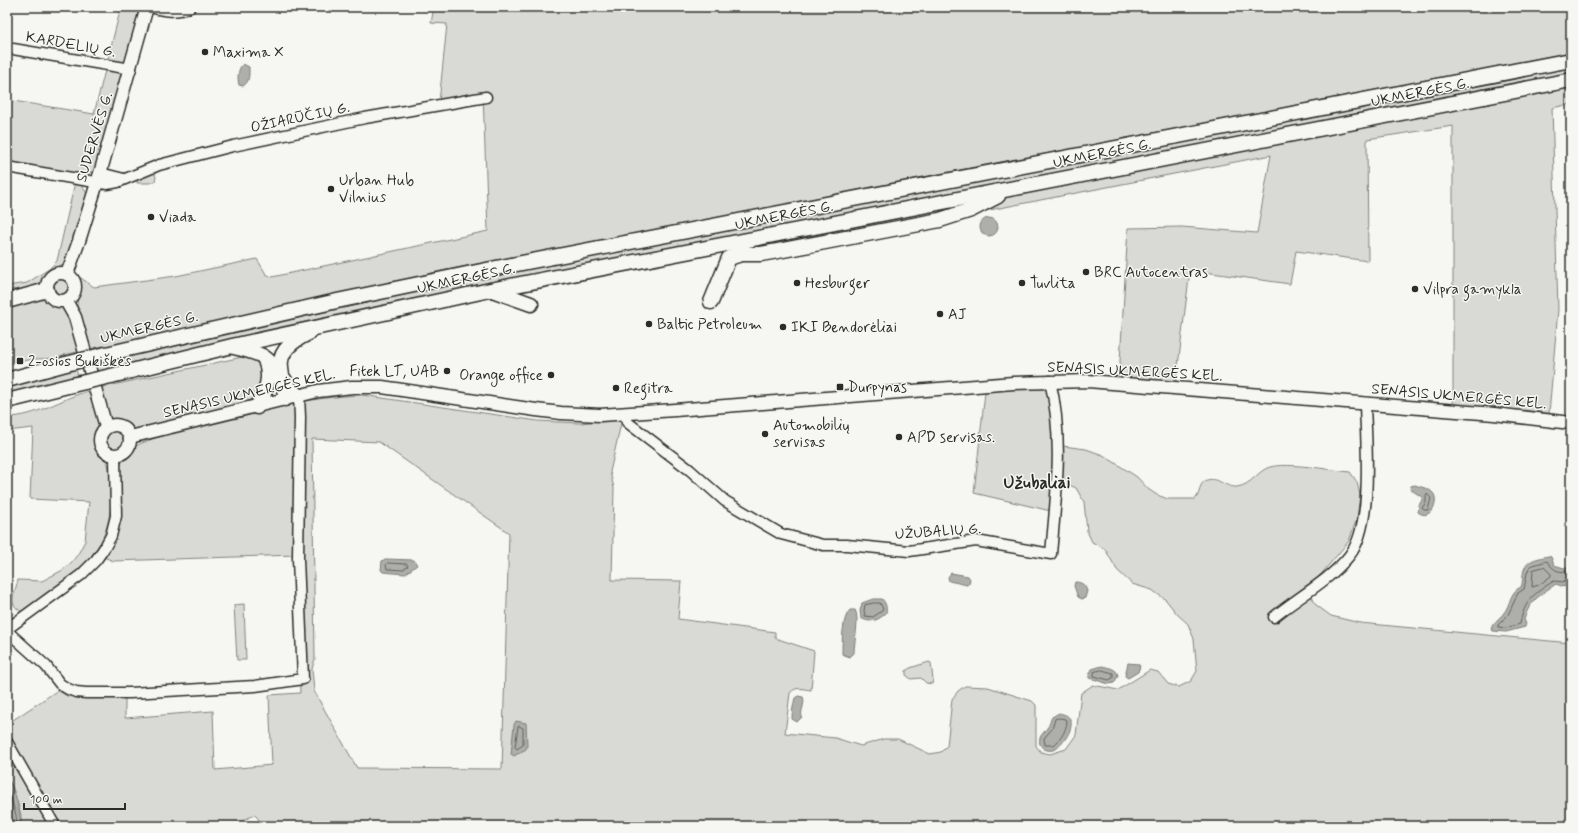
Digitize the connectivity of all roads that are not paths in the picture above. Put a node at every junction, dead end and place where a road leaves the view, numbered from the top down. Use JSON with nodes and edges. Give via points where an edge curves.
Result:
{"nodes":[{"id":1,"x":149,"y":7,"type":"edge"},
{"id":2,"x":190,"y":7,"type":"edge"},
{"id":3,"x":7,"y":48,"type":"edge"},
{"id":4,"x":1571,"y":60,"type":"edge"},
{"id":5,"x":131,"y":69,"type":"junction"},
{"id":6,"x":1571,"y":80,"type":"edge"},
{"id":7,"x":486,"y":97,"type":"dead end"},
{"id":8,"x":7,"y":167,"type":"edge"},
{"id":9,"x":99,"y":178,"type":"junction"},
{"id":10,"x":1042,"y":182,"type":"junction"},
{"id":11,"x":67,"y":274,"type":"junction"},
{"id":12,"x":47,"y":290,"type":"junction"},
{"id":13,"x":490,"y":290,"type":"junction"},
{"id":14,"x":7,"y":301,"type":"edge"},
{"id":15,"x":66,"y":301,"type":"junction"},
{"id":16,"x":711,"y":302,"type":"dead end"},
{"id":17,"x":532,"y":304,"type":"dead end"},
{"id":18,"x":325,"y":325,"type":"junction"},
{"id":19,"x":232,"y":346,"type":"junction"},
{"id":20,"x":264,"y":356,"type":"junction"},
{"id":21,"x":7,"y":380,"type":"edge"},
{"id":22,"x":284,"y":380,"type":"junction"},
{"id":23,"x":1050,"y":381,"type":"junction"},
{"id":24,"x":299,"y":396,"type":"junction"},
{"id":25,"x":285,"y":399,"type":"junction"},
{"id":26,"x":7,"y":401,"type":"edge"},
{"id":27,"x":1365,"y":404,"type":"junction"},
{"id":28,"x":257,"y":407,"type":"junction"},
{"id":29,"x":626,"y":414,"type":"junction"},
{"id":30,"x":1571,"y":423,"type":"edge"},
{"id":31,"x":106,"y":427,"type":"junction"},
{"id":32,"x":130,"y":437,"type":"junction"},
{"id":33,"x":115,"y":455,"type":"junction"},
{"id":34,"x":1274,"y":617,"type":"dead end"},
{"id":35,"x":7,"y":630,"type":"edge"},
{"id":36,"x":7,"y":742,"type":"edge"},
{"id":37,"x":55,"y":826,"type":"edge"}],
"edges":[{"from":1,"to":2,"type":"street","via":[[178,11]]},
{"from":1,"to":5,"type":"main road","name":"SUDERVĖS G."},
{"from":3,"to":5,"type":"street","name":"KARDELIŲ G."},
{"from":4,"to":21,"type":"highway","name":"UKMERGĖS G.","bridge":true,"via":[[496,268],[337,301],[106,354]]},
{"from":5,"to":9,"type":"main road","name":"SUDERVĖS G."},
{"from":6,"to":10,"type":"highway","name":"UKMERGĖS G."},
{"from":7,"to":9,"type":"street","name":"OŽIARŪČIŲ G.","via":[[365,118],[233,146],[159,165],[118,182],[107,184]]},
{"from":8,"to":9,"type":"street","name":"OŽIARŪČIŲ G."},
{"from":9,"to":11,"type":"main road","name":"SUDERVĖS G."},
{"from":10,"to":13,"type":"highway","name":"UKMERGĖS G."},
{"from":10,"to":16,"type":"highway","via":[[1028,191],[997,196],[971,210],[940,220],[761,254],[736,255],[729,258]]},
{"from":11,"to":12,"type":"main road","via":[[58,273],[51,277]]},
{"from":11,"to":15,"type":"main road","via":[[74,280],[75,285],[73,294]]},
{"from":12,"to":14,"type":"highway"},
{"from":12,"to":15,"type":"main road","via":[[54,300]]},
{"from":13,"to":17,"type":"highway"},
{"from":13,"to":18,"type":"highway","name":"UKMERGĖS G."},
{"from":15,"to":31,"type":"main road","via":[[75,317]]},
{"from":18,"to":19,"type":"highway","name":"UKMERGĖS G."},
{"from":18,"to":22,"type":"highway","via":[[297,339],[285,351],[280,366]]},
{"from":19,"to":20,"type":"highway"},
{"from":19,"to":26,"type":"highway","name":"UKMERGĖS G.","bridge":true},
{"from":20,"to":25,"type":"highway","via":[[276,369]]},
{"from":20,"to":28,"type":"highway","via":[[269,374],[268,384]]},
{"from":22,"to":24,"type":"highway"},
{"from":22,"to":25,"type":"highway"},
{"from":23,"to":27,"type":"main road","name":"SENASIS UKMERGĖS KEL.","via":[[1125,383]]},
{"from":23,"to":29,"type":"main road","name":"SENASIS UKMERGĖS KEL."},
{"from":23,"to":29,"type":"street","name":"UŽUBALIŲ G.","via":[[1059,464],[1051,554],[976,541],[898,551],[822,545],[781,534],[725,501],[690,470],[627,422]]},
{"from":24,"to":25,"type":"main road","name":"SENASIS UKMERGĖS KEL."},
{"from":24,"to":29,"type":"main road","name":"SENASIS UKMERGĖS KEL.","via":[[337,388],[365,386],[561,413]]},
{"from":24,"to":35,"type":"street","via":[[298,559],[303,679],[255,686],[86,694],[60,684],[46,666]]},
{"from":25,"to":28,"type":"main road","name":"SENASIS UKMERGĖS KEL."},
{"from":27,"to":30,"type":"main road","name":"SENASIS UKMERGĖS KEL."},
{"from":27,"to":34,"type":"street","via":[[1365,510],[1360,537],[1349,556],[1330,575]]},
{"from":28,"to":32,"type":"main road","name":"SENASIS UKMERGĖS KEL."},
{"from":31,"to":32,"type":"main road","via":[[120,425]]},
{"from":31,"to":33,"type":"main road","via":[[101,434],[101,447],[107,453]]},
{"from":32,"to":33,"type":"main road","via":[[128,447]]},
{"from":33,"to":35,"type":"street","via":[[116,516],[105,547],[81,574]]},
{"from":36,"to":37,"type":"street"}]}
